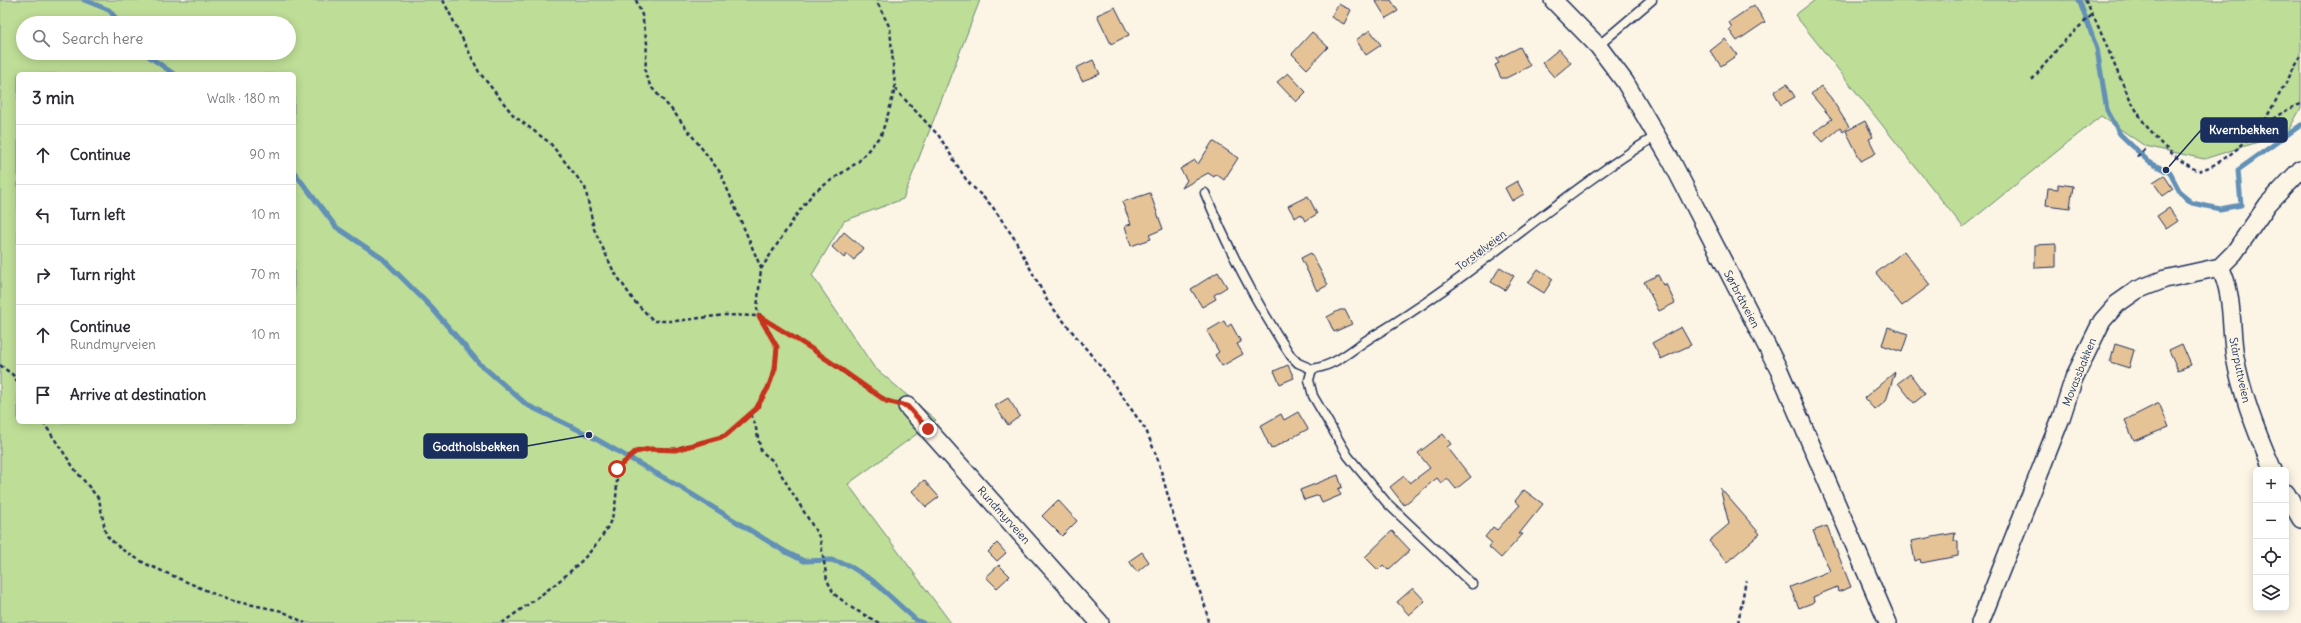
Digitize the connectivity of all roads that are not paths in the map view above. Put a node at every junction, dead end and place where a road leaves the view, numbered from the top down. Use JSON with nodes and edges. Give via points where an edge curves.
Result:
{"nodes":[{"id":1,"x":1553,"y":0,"type":"edge"},
{"id":2,"x":1652,"y":0,"type":"edge"},
{"id":3,"x":1598,"y":46,"type":"junction"},
{"id":4,"x":1656,"y":136,"type":"junction"},
{"id":5,"x":2301,"y":169,"type":"edge"},
{"id":6,"x":1205,"y":193,"type":"dead end"},
{"id":7,"x":2220,"y":267,"type":"junction"},
{"id":8,"x":1312,"y":369,"type":"junction"},
{"id":9,"x":907,"y":406,"type":"road end"},
{"id":10,"x":2273,"y":467,"type":"edge"},
{"id":11,"x":2289,"y":498,"type":"edge"},
{"id":12,"x":2301,"y":519,"type":"edge"},
{"id":13,"x":1472,"y":584,"type":"dead end"},
{"id":14,"x":1100,"y":623,"type":"edge"},
{"id":15,"x":1888,"y":623,"type":"edge"},
{"id":16,"x":1980,"y":623,"type":"edge"}],
"edges":[{"from":1,"to":3,"type":"street","name":"Sørbråtveien"},
{"from":2,"to":3,"type":"lane"},
{"from":3,"to":4,"type":"street","name":"Sørbråtveien","via":[[1625,82]]},
{"from":4,"to":8,"type":"lane","name":"Torstølveien","via":[[1618,160],[1429,303],[1335,362]]},
{"from":4,"to":15,"type":"street","name":"Sørbråtveien","via":[[1672,162],[1779,370]]},
{"from":5,"to":7,"type":"street","via":[[2268,204],[2234,253]]},
{"from":6,"to":8,"type":"lane","via":[[1227,246],[1260,307],[1291,356],[1298,363]]},
{"from":7,"to":10,"type":"street","name":"Stårputtveien","via":[[2230,292],[2233,339],[2240,381],[2247,405]]},
{"from":7,"to":16,"type":"street","name":"Movassbakken","via":[[2165,279],[2138,290],[2117,304],[2102,321],[2077,371]]},
{"from":8,"to":13,"type":"lane","via":[[1309,380],[1313,396],[1348,456],[1387,503]]},
{"from":9,"to":14,"type":"street","name":"Rundmyrveien"},
{"from":11,"to":12,"type":"street"}]}
